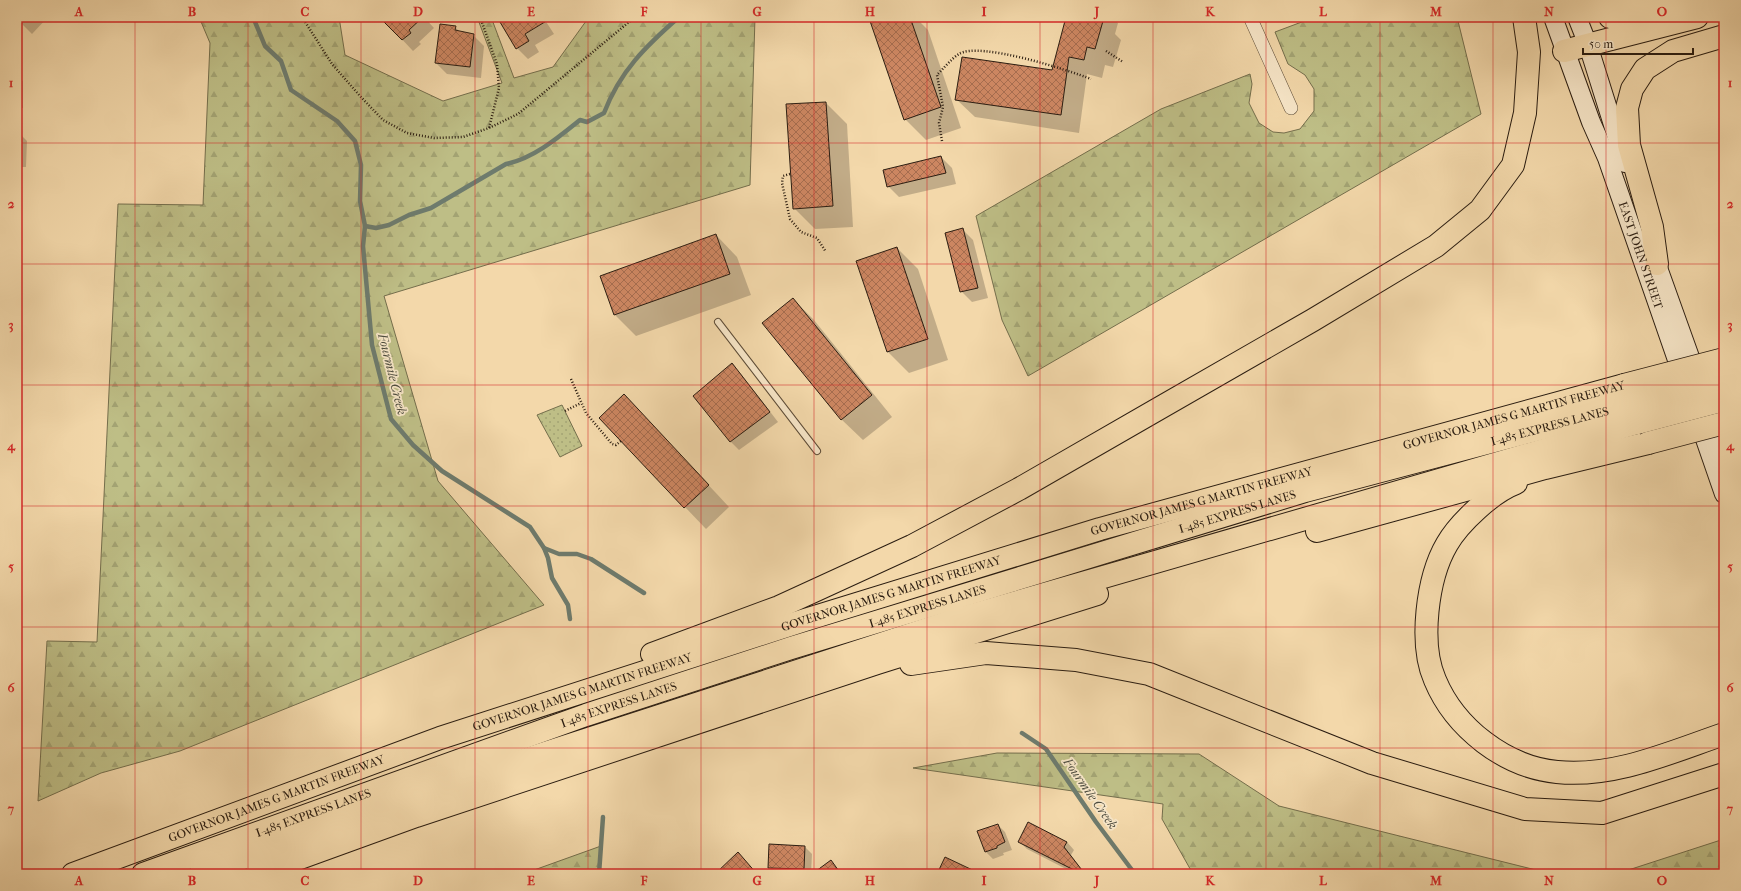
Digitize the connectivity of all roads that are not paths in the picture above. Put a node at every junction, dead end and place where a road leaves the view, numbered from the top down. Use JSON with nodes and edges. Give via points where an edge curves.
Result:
{"nodes":[{"id":1,"x":1250,"y":17,"type":"edge"},
{"id":2,"x":1524,"y":17,"type":"edge"},
{"id":3,"x":1553,"y":17,"type":"edge"},
{"id":4,"x":1577,"y":17,"type":"edge"},
{"id":5,"x":1610,"y":17,"type":"edge"},
{"id":6,"x":1687,"y":20,"type":"edge"},
{"id":7,"x":1724,"y":36,"type":"edge"},
{"id":8,"x":1588,"y":44,"type":"junction"},
{"id":9,"x":1564,"y":51,"type":"junction"},
{"id":10,"x":1291,"y":108,"type":"dead end"},
{"id":11,"x":1657,"y":264,"type":"junction"},
{"id":12,"x":718,"y":322,"type":"dead end"},
{"id":13,"x":1724,"y":359,"type":"edge"},
{"id":14,"x":1724,"y":380,"type":"edge"},
{"id":15,"x":1724,"y":400,"type":"edge"},
{"id":16,"x":1631,"y":404,"type":"junction"},
{"id":17,"x":1724,"y":423,"type":"edge"},
{"id":18,"x":817,"y":451,"type":"dead end"},
{"id":19,"x":1724,"y":452,"type":"edge"},
{"id":20,"x":1580,"y":460,"type":"junction"},
{"id":21,"x":1724,"y":494,"type":"edge"},
{"id":22,"x":814,"y":684,"type":"junction"},
{"id":23,"x":580,"y":692,"type":"junction"},
{"id":24,"x":1724,"y":734,"type":"edge"},
{"id":25,"x":1720,"y":776,"type":"edge"},
{"id":26,"x":73,"y":874,"type":"edge"},
{"id":27,"x":143,"y":874,"type":"edge"},
{"id":28,"x":200,"y":874,"type":"edge"},
{"id":29,"x":256,"y":874,"type":"edge"}],
"edges":[{"from":1,"to":10,"type":"street"},
{"from":2,"to":23,"type":"highway","via":[[1529,52],[1525,113],[1513,165],[1480,210],[1436,246],[1172,401],[912,546],[779,607],[616,668]]},
{"from":3,"to":9,"type":"main road","name":"EAST JOHN STREET"},
{"from":4,"to":8,"type":"main road","name":"EAST JOHN STREET"},
{"from":5,"to":6,"type":"highway","via":[[1635,24]]},
{"from":6,"to":8,"type":"highway"},
{"from":7,"to":11,"type":"highway","via":[[1672,51],[1645,69],[1632,89],[1627,108],[1629,145],[1652,227]]},
{"from":8,"to":9,"type":"highway"},
{"from":8,"to":11,"type":"main road","name":"EAST JOHN STREET"},
{"from":9,"to":21,"type":"main road","name":"EAST JOHN STREET","via":[[1607,158]]},
{"from":11,"to":19,"type":"main road","name":"EAST JOHN STREET"},
{"from":12,"to":18,"type":"lane"},
{"from":13,"to":16,"type":"highway","name":"GOVERNOR JAMES G MARTIN FREEWAY","bridge":true},
{"from":14,"to":16,"type":"highway","name":"I-485 EXPRESS LANES","bridge":true},
{"from":15,"to":16,"type":"highway","name":"I-485 EXPRESS LANES","bridge":true},
{"from":16,"to":23,"type":"highway","name":"GOVERNOR JAMES G MARTIN FREEWAY","via":[[1100,529],[812,617]]},
{"from":16,"to":27,"type":"highway","name":"I-485 EXPRESS LANES","via":[[1305,492],[791,648],[586,715]]},
{"from":16,"to":28,"type":"highway","name":"I-485 EXPRESS LANES","via":[[388,804]]},
{"from":17,"to":20,"type":"highway","bridge":true},
{"from":20,"to":22,"type":"highway","via":[[1136,582]]},
{"from":20,"to":24,"type":"highway","via":[[1513,484],[1485,502],[1464,520],[1446,545],[1436,570],[1426,626],[1427,651],[1434,680],[1456,716],[1488,746],[1524,766],[1557,772],[1591,773],[1632,764]]},
{"from":22,"to":25,"type":"highway","via":[[986,653],[1076,660],[1149,674],[1372,763],[1525,809],[1602,812]]},
{"from":22,"to":29,"type":"highway","via":[[416,816]]},
{"from":23,"to":26,"type":"highway","name":"GOVERNOR JAMES G MARTIN FREEWAY","via":[[440,738]]}]}
